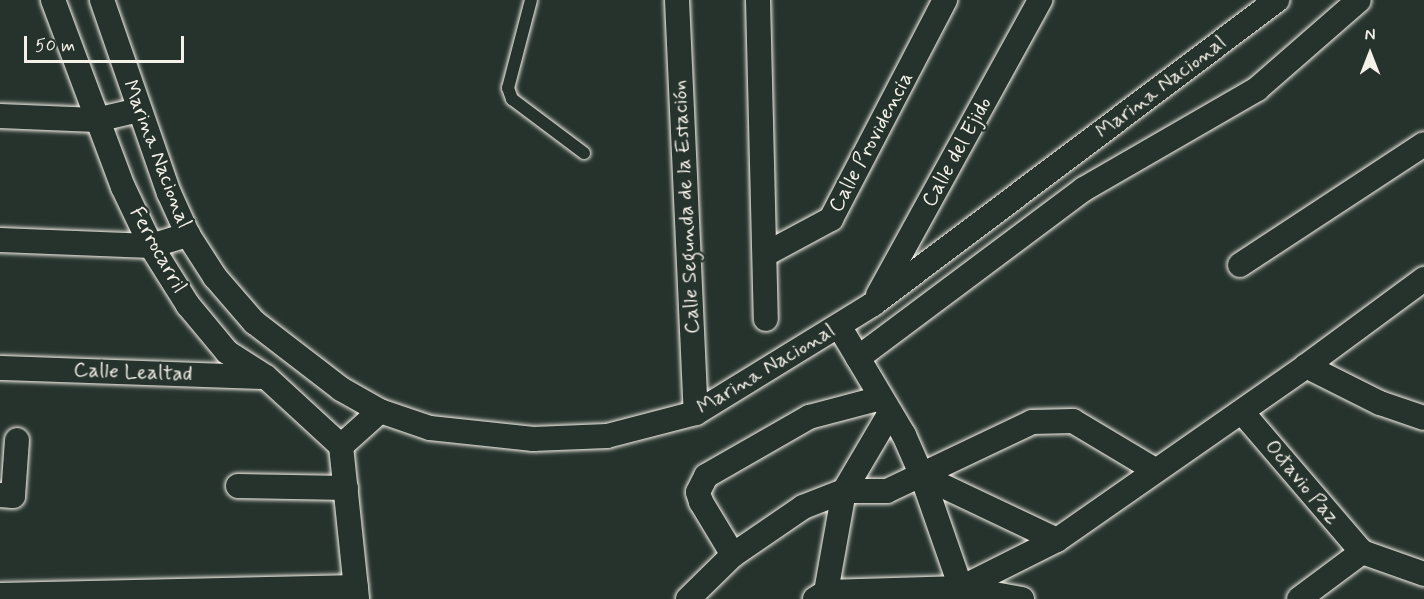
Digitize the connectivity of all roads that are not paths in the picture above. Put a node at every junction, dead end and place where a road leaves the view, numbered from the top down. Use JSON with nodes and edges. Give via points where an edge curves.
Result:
{"nodes":[{"id":1,"x":53,"y":0,"type":"edge"},
{"id":2,"x":102,"y":0,"type":"edge"},
{"id":3,"x":531,"y":0,"type":"edge"},
{"id":4,"x":677,"y":0,"type":"edge"},
{"id":5,"x":758,"y":0,"type":"edge"},
{"id":6,"x":945,"y":0,"type":"edge"},
{"id":7,"x":1040,"y":0,"type":"edge"},
{"id":8,"x":1277,"y":0,"type":"edge"},
{"id":9,"x":1359,"y":0,"type":"edge"},
{"id":10,"x":139,"y":110,"type":"junction"},
{"id":11,"x":0,"y":116,"type":"edge"},
{"id":12,"x":96,"y":120,"type":"junction"},
{"id":13,"x":1424,"y":144,"type":"edge"},
{"id":14,"x":584,"y":153,"type":"dead end"},
{"id":15,"x":188,"y":235,"type":"junction"},
{"id":16,"x":0,"y":240,"type":"edge"},
{"id":17,"x":151,"y":246,"type":"junction"},
{"id":18,"x":766,"y":254,"type":"junction"},
{"id":19,"x":1240,"y":265,"type":"dead end"},
{"id":20,"x":1424,"y":279,"type":"edge"},
{"id":21,"x":873,"y":304,"type":"junction"},
{"id":22,"x":766,"y":320,"type":"dead end"},
{"id":23,"x":839,"y":326,"type":"junction"},
{"id":24,"x":858,"y":358,"type":"junction"},
{"id":25,"x":1306,"y":366,"type":"junction"},
{"id":26,"x":0,"y":368,"type":"edge"},
{"id":27,"x":266,"y":377,"type":"junction"},
{"id":28,"x":886,"y":406,"type":"junction"},
{"id":29,"x":380,"y":411,"type":"junction"},
{"id":30,"x":1242,"y":412,"type":"junction"},
{"id":31,"x":696,"y":413,"type":"junction"},
{"id":32,"x":1424,"y":418,"type":"edge"},
{"id":33,"x":17,"y":440,"type":"dead end"},
{"id":34,"x":341,"y":446,"type":"junction"},
{"id":35,"x":1155,"y":470,"type":"junction"},
{"id":36,"x":922,"y":476,"type":"junction"},
{"id":37,"x":238,"y":486,"type":"dead end"},
{"id":38,"x":346,"y":488,"type":"junction"},
{"id":39,"x":844,"y":491,"type":"junction"},
{"id":40,"x":0,"y":495,"type":"edge"},
{"id":41,"x":1057,"y":540,"type":"junction"},
{"id":42,"x":1362,"y":552,"type":"junction"},
{"id":43,"x":733,"y":555,"type":"junction"},
{"id":44,"x":1424,"y":574,"type":"edge"},
{"id":45,"x":356,"y":593,"type":"edge"},
{"id":46,"x":954,"y":593,"type":"edge"},
{"id":47,"x":0,"y":595,"type":"edge"},
{"id":48,"x":820,"y":596,"type":"edge"},
{"id":49,"x":688,"y":599,"type":"edge"},
{"id":50,"x":1022,"y":599,"type":"edge"},
{"id":51,"x":1299,"y":599,"type":"edge"}],
"edges":[{"from":1,"to":12,"type":"street","name":"Ferrocarril"},
{"from":2,"to":10,"type":"street","name":"Marina Nacional"},
{"from":3,"to":14,"type":"lane","via":[[508,88],[512,99]]},
{"from":4,"to":31,"type":"street","name":"Calle Segunda de la Estación"},
{"from":5,"to":18,"type":"street"},
{"from":6,"to":18,"type":"street","name":"Calle Providencia","via":[[831,219]]},
{"from":7,"to":21,"type":"street","name":"Calle del Ejido"},
{"from":8,"to":21,"type":"street","name":"Marina Nacional"},
{"from":9,"to":24,"type":"street","via":[[1257,89],[1084,189]]},
{"from":10,"to":12,"type":"street"},
{"from":10,"to":15,"type":"street","name":"Marina Nacional"},
{"from":11,"to":12,"type":"street"},
{"from":12,"to":17,"type":"street","name":"Ferrocarril"},
{"from":13,"to":19,"type":"street"},
{"from":15,"to":17,"type":"street"},
{"from":15,"to":29,"type":"street","name":"Marina Nacional","via":[[215,277],[254,322],[340,388]]},
{"from":16,"to":17,"type":"street"},
{"from":17,"to":27,"type":"street","name":"Ferrocarril","via":[[188,305],[227,352]]},
{"from":18,"to":22,"type":"street"},
{"from":20,"to":25,"type":"street"},
{"from":21,"to":23,"type":"street","name":"Marina Nacional"},
{"from":23,"to":24,"type":"street"},
{"from":23,"to":31,"type":"street","name":"Marina Nacional"},
{"from":24,"to":28,"type":"street"},
{"from":25,"to":30,"type":"street"},
{"from":25,"to":32,"type":"street","via":[[1380,404]]},
{"from":26,"to":27,"type":"street","name":"Calle Lealtad"},
{"from":27,"to":34,"type":"street","name":"Ferrocarril"},
{"from":28,"to":36,"type":"street"},
{"from":28,"to":39,"type":"street"},
{"from":28,"to":43,"type":"street","via":[[809,417],[706,476],[698,492],[701,502]]},
{"from":29,"to":31,"type":"street","name":"Marina Nacional","via":[[430,428],[532,439],[608,436]]},
{"from":29,"to":34,"type":"street"},
{"from":30,"to":35,"type":"street"},
{"from":30,"to":42,"type":"street","name":"Octavio Paz"},
{"from":33,"to":40,"type":"street","via":[[14,496]]},
{"from":34,"to":38,"type":"street"},
{"from":35,"to":36,"type":"street","via":[[1073,421],[1055,419],[1032,422]]},
{"from":35,"to":41,"type":"street"},
{"from":36,"to":39,"type":"street","via":[[887,491]]},
{"from":36,"to":41,"type":"street"},
{"from":36,"to":46,"type":"street"},
{"from":37,"to":38,"type":"street"},
{"from":38,"to":45,"type":"street"},
{"from":39,"to":43,"type":"street","via":[[777,522]]},
{"from":39,"to":48,"type":"street"},
{"from":41,"to":46,"type":"street"},
{"from":42,"to":44,"type":"street"},
{"from":42,"to":51,"type":"street"},
{"from":43,"to":49,"type":"street"},
{"from":45,"to":47,"type":"street"},
{"from":46,"to":48,"type":"street"},
{"from":46,"to":50,"type":"street"}]}
